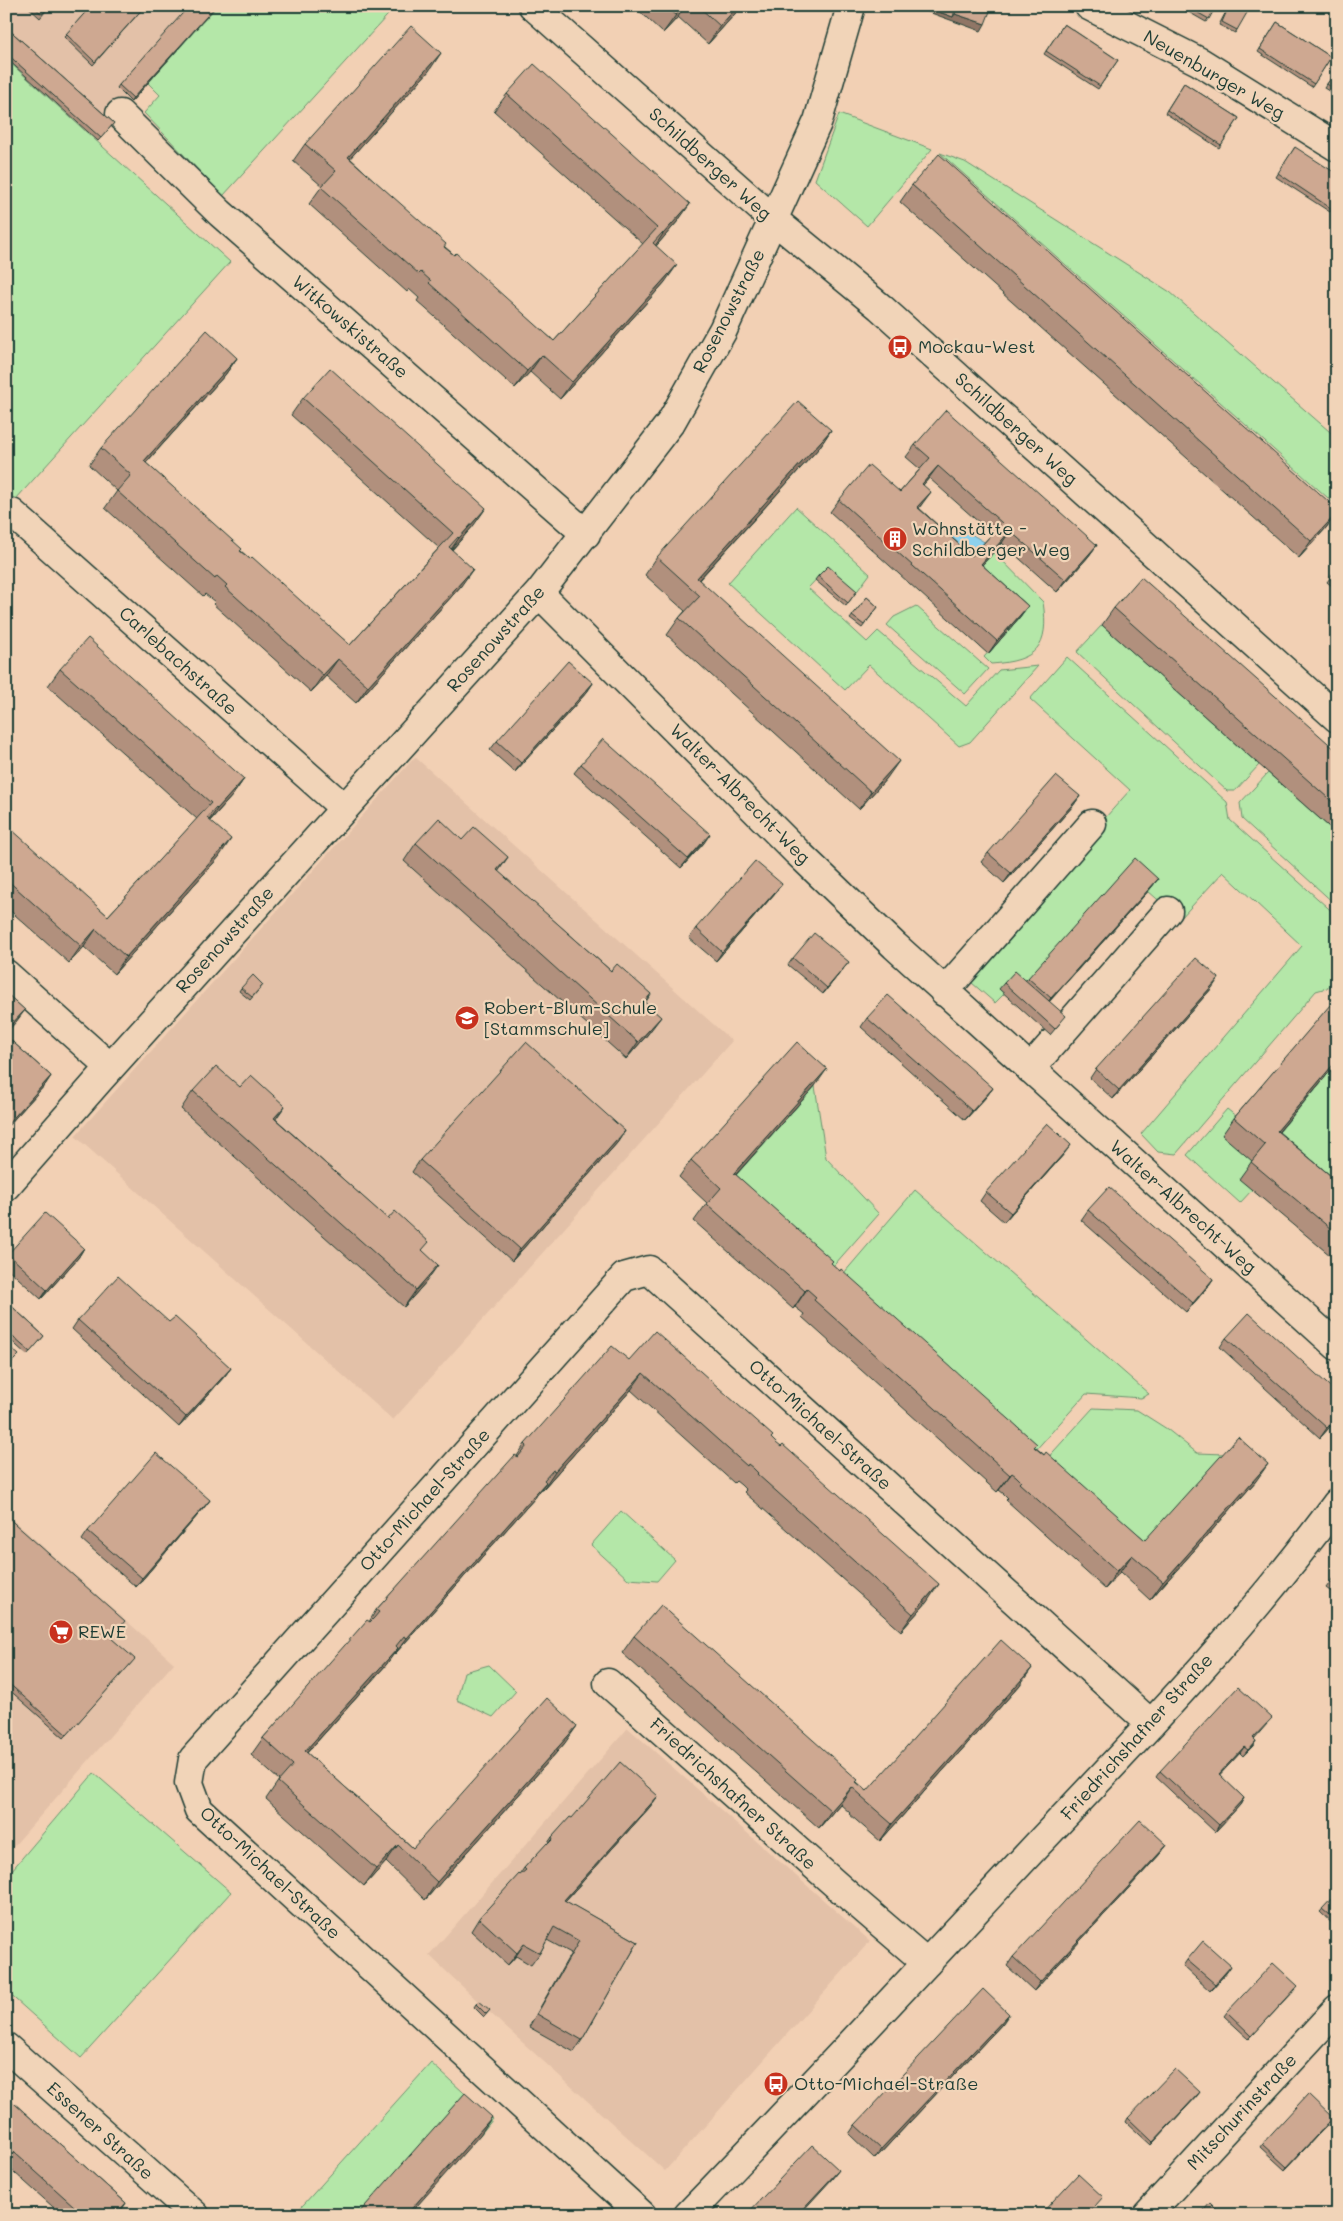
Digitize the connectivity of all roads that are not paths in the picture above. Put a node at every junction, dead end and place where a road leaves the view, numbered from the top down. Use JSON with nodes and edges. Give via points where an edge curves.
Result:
{"nodes":[{"id":1,"x":533,"y":6,"type":"edge"},
{"id":2,"x":851,"y":6,"type":"edge"},
{"id":3,"x":1089,"y":6,"type":"edge"},
{"id":4,"x":120,"y":114,"type":"dead end"},
{"id":5,"x":1337,"y":147,"type":"edge"},
{"id":6,"x":774,"y":220,"type":"junction"},
{"id":7,"x":12,"y":513,"type":"dead end"},
{"id":8,"x":586,"y":534,"type":"junction"},
{"id":9,"x":539,"y":593,"type":"junction"},
{"id":10,"x":1337,"y":718,"type":"edge"},
{"id":11,"x":344,"y":808,"type":"junction"},
{"id":12,"x":1092,"y":824,"type":"dead end"},
{"id":13,"x":1168,"y":911,"type":"dead end"},
{"id":14,"x":6,"y":974,"type":"edge"},
{"id":15,"x":944,"y":992,"type":"junction"},
{"id":16,"x":110,"y":1068,"type":"junction"},
{"id":17,"x":1030,"y":1069,"type":"junction"},
{"id":18,"x":6,"y":1186,"type":"edge"},
{"id":19,"x":1337,"y":1346,"type":"edge"},
{"id":20,"x":1337,"y":1503,"type":"edge"},
{"id":21,"x":608,"y":1683,"type":"dead end"},
{"id":22,"x":1151,"y":1724,"type":"junction"},
{"id":23,"x":927,"y":1963,"type":"junction"},
{"id":24,"x":1337,"y":2009,"type":"edge"},
{"id":25,"x":6,"y":2047,"type":"edge"},
{"id":26,"x":195,"y":2215,"type":"edge"},
{"id":27,"x":642,"y":2215,"type":"edge"},
{"id":28,"x":688,"y":2215,"type":"edge"},
{"id":29,"x":1147,"y":2215,"type":"edge"}],
"edges":[{"from":1,"to":6,"type":"street","name":"Schildberger Weg"},
{"from":2,"to":6,"type":"street","name":"Rosenowstraße","via":[[818,121]]},
{"from":3,"to":5,"type":"street","name":"Neuenburger Weg","via":[[1200,62]]},
{"from":4,"to":8,"type":"street","name":"Witkowskistraße","via":[[220,213]]},
{"from":6,"to":8,"type":"street","name":"Rosenowstraße","via":[[723,330],[670,422]]},
{"from":6,"to":10,"type":"street","name":"Schildberger Weg","via":[[887,313]]},
{"from":7,"to":11,"type":"street","name":"Carlebachstraße"},
{"from":8,"to":9,"type":"street","name":"Rosenowstraße"},
{"from":9,"to":11,"type":"street","name":"Rosenowstraße"},
{"from":9,"to":15,"type":"street","name":"Walter-Albrecht-Weg","via":[[823,877]]},
{"from":11,"to":16,"type":"street","name":"Rosenowstraße"},
{"from":12,"to":15,"type":"street"},
{"from":13,"to":17,"type":"street"},
{"from":14,"to":16,"type":"street"},
{"from":15,"to":17,"type":"street","name":"Walter-Albrecht-Weg"},
{"from":16,"to":18,"type":"street","name":"Rosenowstraße"},
{"from":17,"to":19,"type":"street","name":"Walter-Albrecht-Weg"},
{"from":20,"to":22,"type":"street","name":"Friedrichshafner Straße","via":[[1294,1562]]},
{"from":21,"to":23,"type":"street","name":"Friedrichshafner Straße"},
{"from":22,"to":23,"type":"street","name":"Friedrichshafner Straße"},
{"from":22,"to":27,"type":"street","name":"Otto-Michael-Straße","via":[[649,1270],[624,1277],[193,1758],[190,1783],[199,1810]]},
{"from":23,"to":28,"type":"street","name":"Friedrichshafner Straße"},
{"from":24,"to":29,"type":"street","name":"Mitschurinstraße"},
{"from":25,"to":26,"type":"street","name":"Essener Straße"}]}
